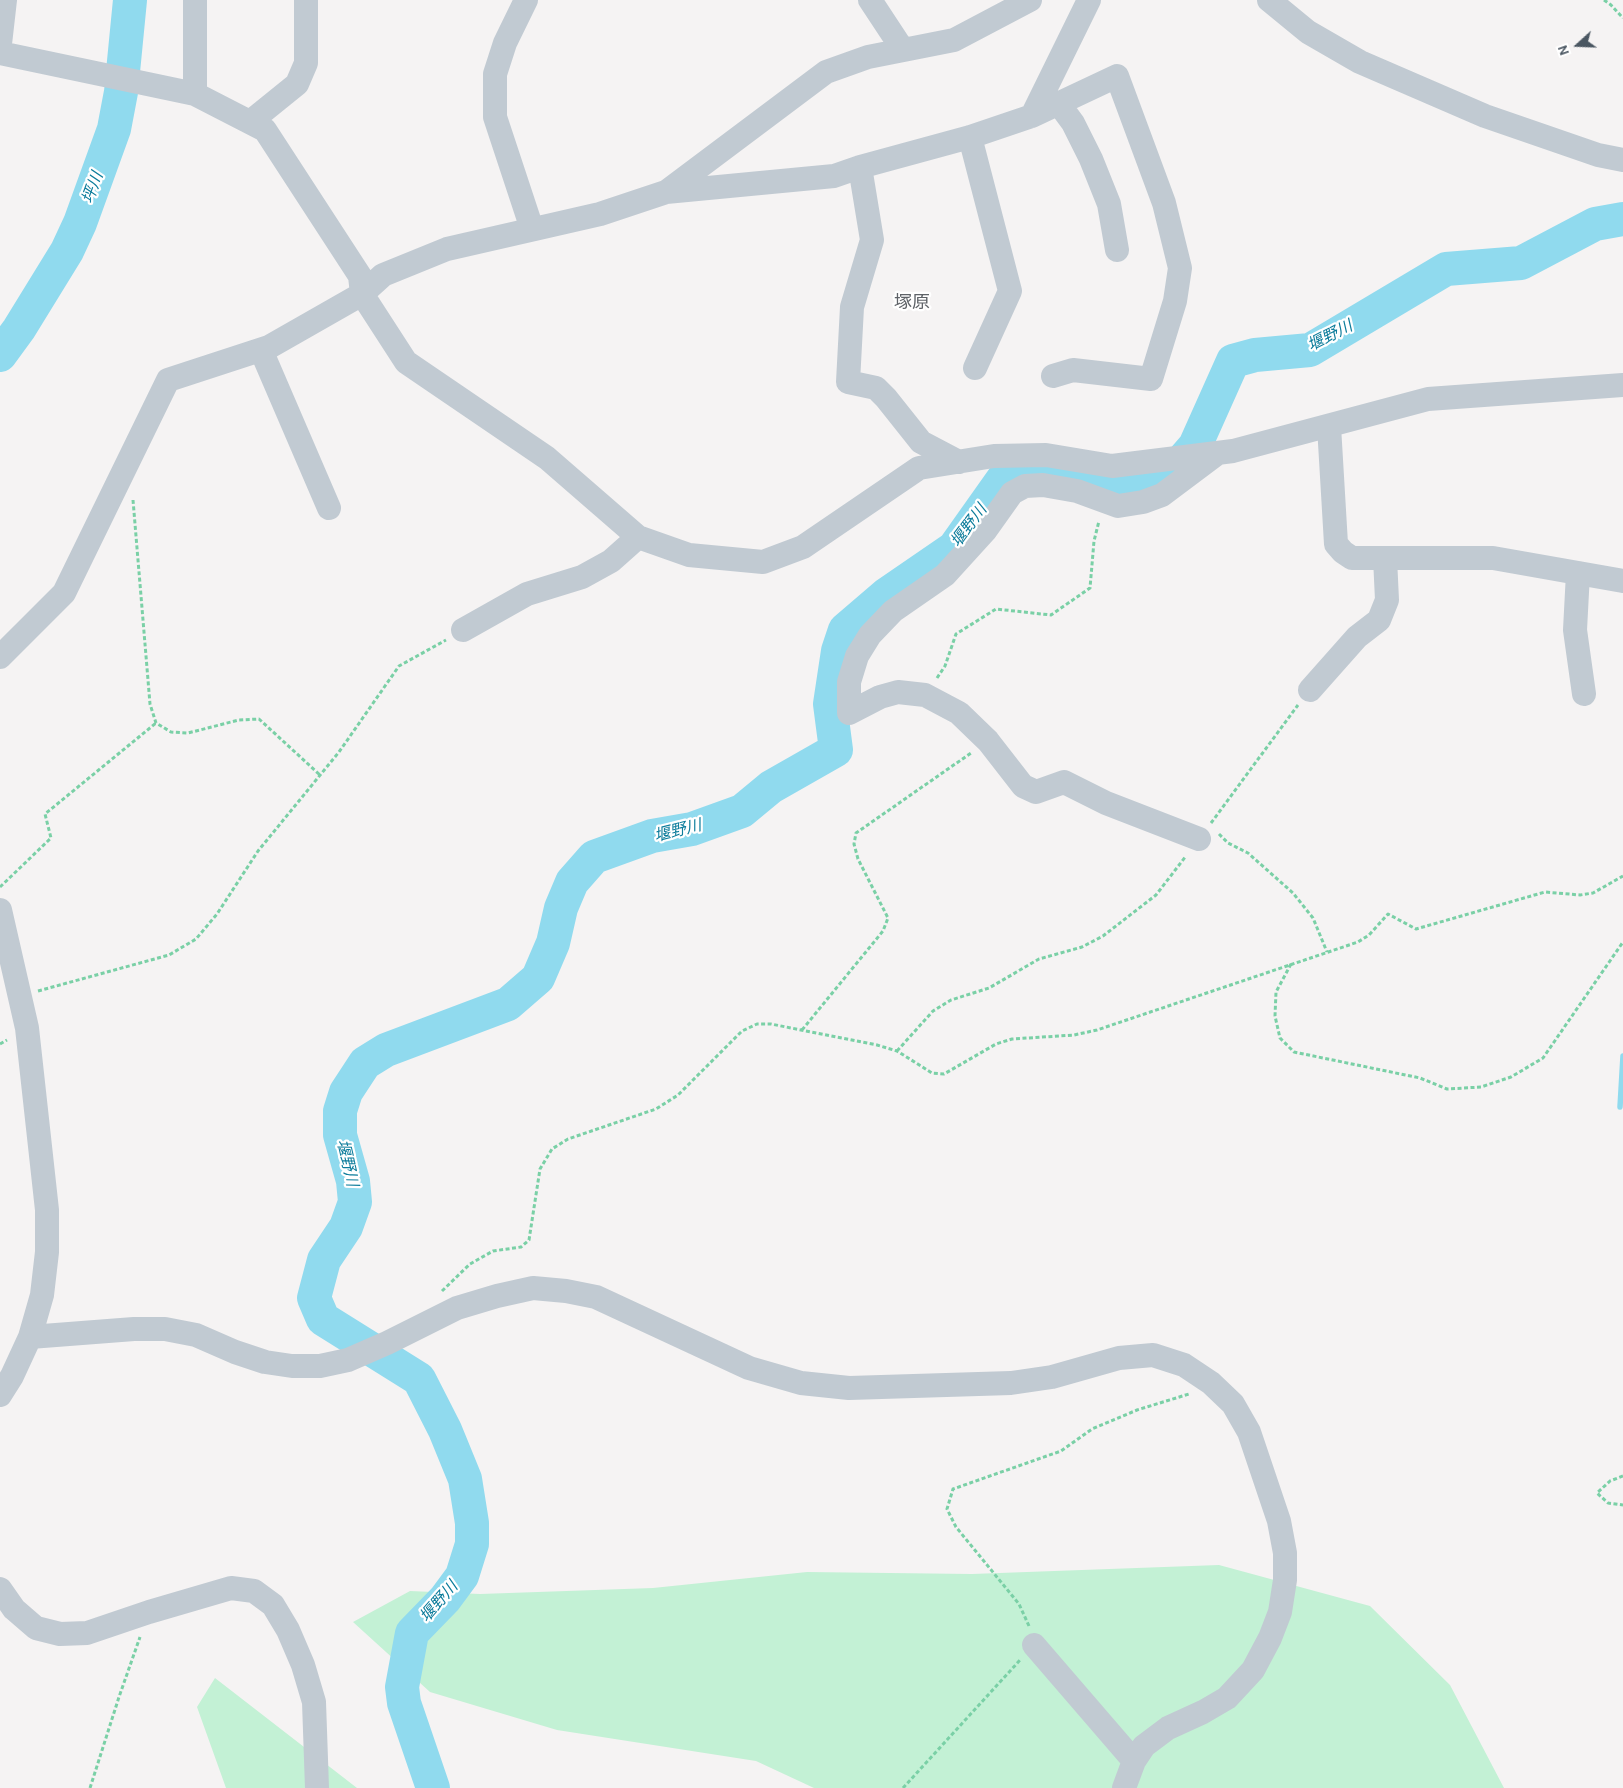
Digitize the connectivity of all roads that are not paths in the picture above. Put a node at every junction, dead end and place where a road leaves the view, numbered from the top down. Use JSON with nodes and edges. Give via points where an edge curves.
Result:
{"nodes":[{"id":1,"x":5,"y":0,"type":"edge"},
{"id":2,"x":195,"y":0,"type":"edge"},
{"id":3,"x":306,"y":0,"type":"edge"},
{"id":4,"x":526,"y":0,"type":"edge"},
{"id":5,"x":870,"y":0,"type":"edge"},
{"id":6,"x":1030,"y":0,"type":"edge"},
{"id":7,"x":1089,"y":0,"type":"edge"},
{"id":8,"x":1270,"y":0,"type":"edge"},
{"id":9,"x":0,"y":44,"type":"edge"},
{"id":10,"x":903,"y":50,"type":"junction"},
{"id":11,"x":0,"y":53,"type":"edge"},
{"id":12,"x":195,"y":94,"type":"junction"},
{"id":13,"x":1059,"y":104,"type":"junction"},
{"id":14,"x":1032,"y":116,"type":"junction"},
{"id":15,"x":250,"y":122,"type":"junction"},
{"id":16,"x":970,"y":137,"type":"junction"},
{"id":17,"x":1623,"y":160,"type":"edge"},
{"id":18,"x":860,"y":167,"type":"junction"},
{"id":19,"x":666,"y":192,"type":"junction"},
{"id":20,"x":532,"y":229,"type":"junction"},
{"id":21,"x":1117,"y":250,"type":"dead end"},
{"id":22,"x":362,"y":294,"type":"junction"},
{"id":23,"x":261,"y":350,"type":"junction"},
{"id":24,"x":976,"y":368,"type":"dead end"},
{"id":25,"x":1053,"y":376,"type":"dead end"},
{"id":26,"x":1623,"y":385,"type":"edge"},
{"id":27,"x":1329,"y":426,"type":"junction"},
{"id":28,"x":1214,"y":454,"type":"junction"},
{"id":29,"x":960,"y":462,"type":"junction"},
{"id":30,"x":1090,"y":465,"type":"junction"},
{"id":31,"x":1112,"y":502,"type":"junction"},
{"id":32,"x":329,"y":508,"type":"dead end"},
{"id":33,"x":638,"y":536,"type":"junction"},
{"id":34,"x":1385,"y":558,"type":"junction"},
{"id":35,"x":1578,"y":574,"type":"junction"},
{"id":36,"x":1623,"y":581,"type":"edge"},
{"id":37,"x":463,"y":630,"type":"road end"},
{"id":38,"x":0,"y":657,"type":"edge"},
{"id":39,"x":1310,"y":690,"type":"road end"},
{"id":40,"x":1584,"y":694,"type":"dead end"},
{"id":41,"x":1206,"y":830,"type":"road end"},
{"id":42,"x":0,"y":910,"type":"edge"},
{"id":43,"x":30,"y":1337,"type":"junction"},
{"id":44,"x":0,"y":1395,"type":"edge"},
{"id":45,"x":0,"y":1589,"type":"edge"},
{"id":46,"x":1034,"y":1645,"type":"road end"},
{"id":47,"x":1134,"y":1761,"type":"junction"},
{"id":48,"x":317,"y":1788,"type":"edge"},
{"id":49,"x":1124,"y":1788,"type":"edge"}],
"edges":[{"from":1,"to":9,"type":"street"},
{"from":2,"to":12,"type":"street"},
{"from":3,"to":15,"type":"street","via":[[306,63],[297,84]]},
{"from":4,"to":20,"type":"street","via":[[505,43],[495,74],[495,117]]},
{"from":5,"to":10,"type":"street"},
{"from":6,"to":10,"type":"street","via":[[954,40]]},
{"from":7,"to":14,"type":"street"},
{"from":8,"to":17,"type":"street","via":[[1308,32],[1360,62],[1485,116],[1598,155]]},
{"from":10,"to":19,"type":"street","via":[[868,57],[826,72]]},
{"from":11,"to":12,"type":"street"},
{"from":12,"to":15,"type":"street"},
{"from":13,"to":14,"type":"street"},
{"from":13,"to":21,"type":"street","via":[[1073,123],[1091,159],[1109,204]]},
{"from":13,"to":25,"type":"street","via":[[1118,76],[1164,203],[1180,268],[1174,301],[1151,379],[1073,370]]},
{"from":14,"to":16,"type":"street"},
{"from":15,"to":22,"type":"street","via":[[265,130],[355,268],[360,276]]},
{"from":16,"to":18,"type":"street"},
{"from":16,"to":24,"type":"street","via":[[1010,291]]},
{"from":18,"to":19,"type":"street","via":[[834,176]]},
{"from":18,"to":29,"type":"street","via":[[872,240],[852,307],[848,382],[876,388],[921,442]]},
{"from":19,"to":20,"type":"street","via":[[600,214]]},
{"from":20,"to":22,"type":"street","via":[[447,249],[383,275]]},
{"from":22,"to":23,"type":"street"},
{"from":22,"to":33,"type":"street","via":[[406,362],[548,458]]},
{"from":23,"to":32,"type":"street"},
{"from":23,"to":38,"type":"street","via":[[168,380],[64,593]]},
{"from":26,"to":27,"type":"street","via":[[1428,399]]},
{"from":27,"to":28,"type":"street","via":[[1233,452]]},
{"from":27,"to":34,"type":"street","via":[[1336,544],[1352,558]]},
{"from":28,"to":30,"type":"street","via":[[1112,466]]},
{"from":28,"to":31,"type":"street","via":[[1162,495],[1143,502]]},
{"from":29,"to":30,"type":"street","via":[[994,456],[1046,455]]},
{"from":29,"to":33,"type":"street","via":[[919,468],[803,547],[763,562],[689,555]]},
{"from":30,"to":31,"type":"street"},
{"from":31,"to":41,"type":"street","via":[[1043,485],[1025,486],[1012,493],[985,531],[945,575],[893,611],[876,629],[857,656],[849,682],[850,712],[898,692],[925,696],[959,713],[988,741],[1023,786],[1036,792],[1064,782],[1106,803]]},
{"from":33,"to":37,"type":"street","via":[[611,560],[582,577],[527,594]]},
{"from":34,"to":35,"type":"street","via":[[1492,558]]},
{"from":34,"to":39,"type":"street","via":[[1387,600],[1379,620],[1357,637]]},
{"from":35,"to":36,"type":"street"},
{"from":35,"to":40,"type":"street","via":[[1575,630]]},
{"from":42,"to":43,"type":"street","via":[[27,1028],[47,1210],[42,1295]]},
{"from":43,"to":44,"type":"street"},
{"from":43,"to":47,"type":"street","via":[[165,1329],[196,1335],[265,1362],[320,1366],[348,1360],[457,1308],[533,1288],[596,1297],[748,1368],[801,1383],[849,1388],[1011,1383],[1052,1377],[1119,1358],[1153,1355],[1184,1365],[1211,1383],[1233,1404],[1249,1432],[1279,1522],[1285,1553],[1280,1612],[1253,1670],[1228,1698],[1168,1728],[1144,1746]]},
{"from":45,"to":48,"type":"street","via":[[14,1610],[36,1628],[60,1634],[87,1633],[230,1588],[254,1591],[273,1605],[303,1665],[314,1702]]},
{"from":46,"to":47,"type":"street"},
{"from":47,"to":49,"type":"street"}]}
